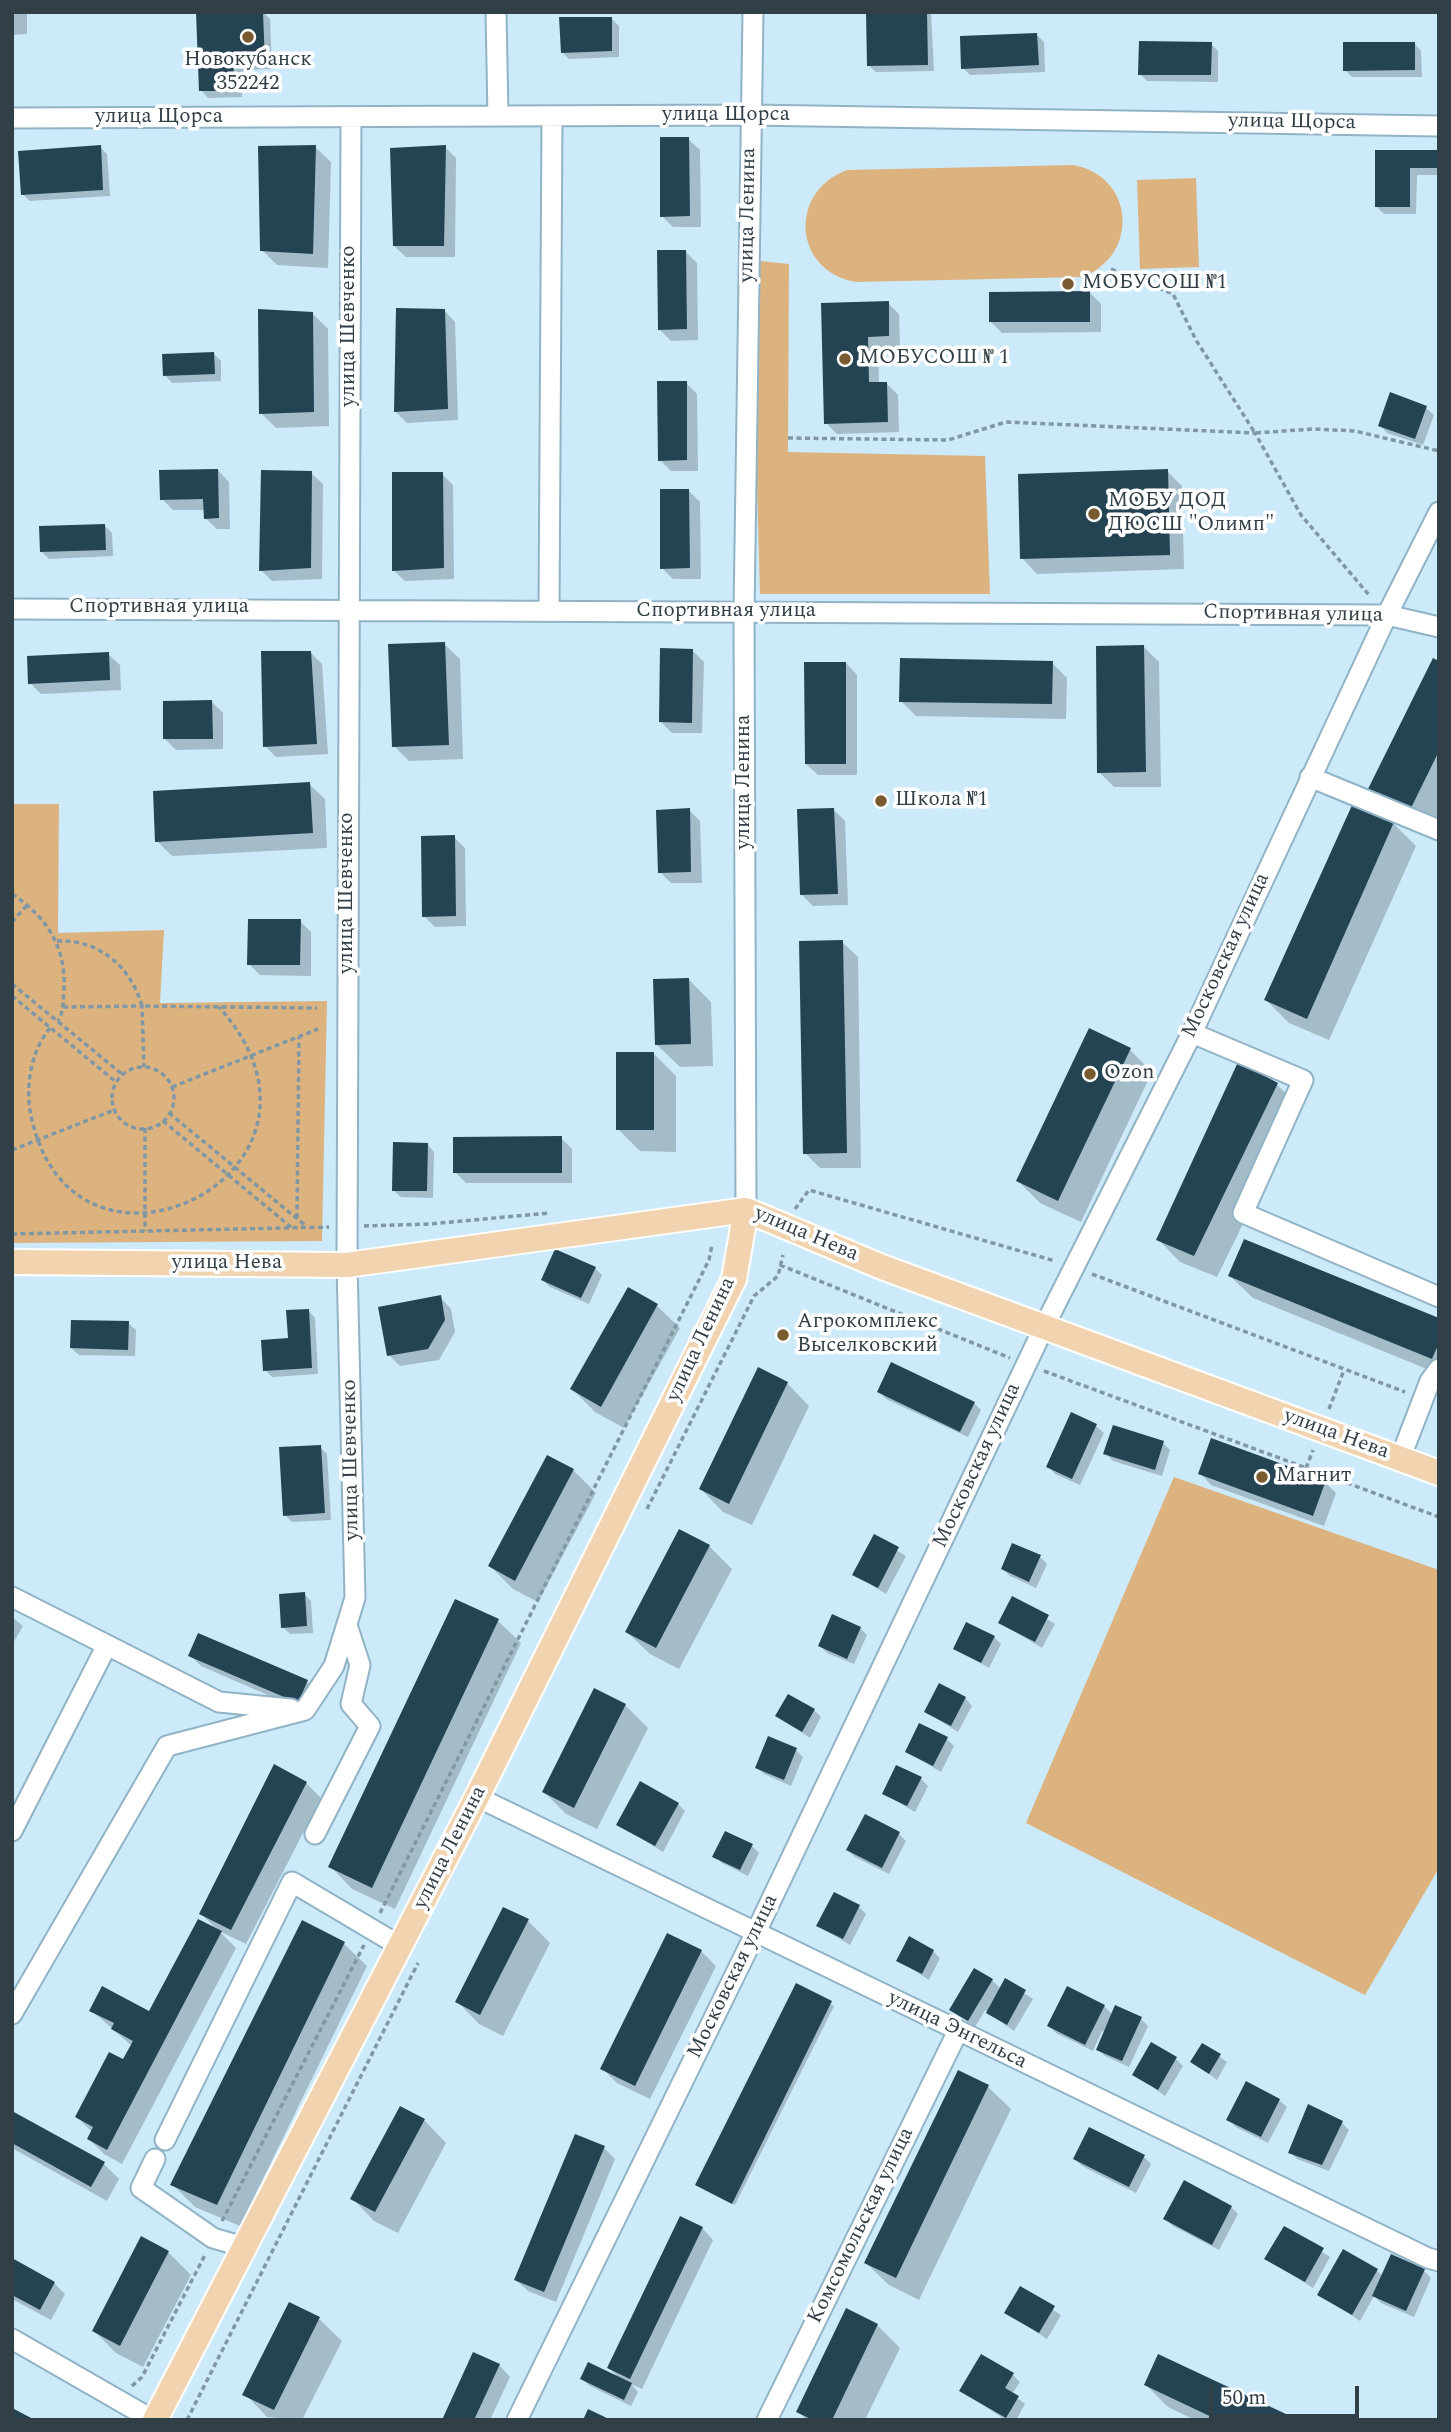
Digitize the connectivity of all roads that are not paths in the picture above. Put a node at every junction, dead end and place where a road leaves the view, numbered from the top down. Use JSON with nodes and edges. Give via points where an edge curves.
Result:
{"nodes":[{"id":1,"x":496,"y":12,"type":"edge"},
{"id":2,"x":753,"y":12,"type":"edge"},
{"id":3,"x":750,"y":115,"type":"junction"},
{"id":4,"x":498,"y":116,"type":"junction"},
{"id":5,"x":552,"y":116,"type":"junction"},
{"id":6,"x":351,"y":117,"type":"junction"},
{"id":7,"x":12,"y":118,"type":"edge"},
{"id":8,"x":1439,"y":126,"type":"edge"},
{"id":9,"x":1439,"y":512,"type":"edge"},
{"id":10,"x":350,"y":608,"type":"junction"},
{"id":11,"x":12,"y":609,"type":"edge"},
{"id":12,"x":549,"y":610,"type":"junction"},
{"id":13,"x":744,"y":612,"type":"junction"},
{"id":14,"x":1387,"y":615,"type":"junction"},
{"id":15,"x":1439,"y":627,"type":"edge"},
{"id":16,"x":1310,"y":778,"type":"junction"},
{"id":17,"x":1439,"y":830,"type":"edge"},
{"id":18,"x":1192,"y":1033,"type":"junction"},
{"id":19,"x":746,"y":1210,"type":"junction"},
{"id":20,"x":12,"y":1262,"type":"edge"},
{"id":21,"x":347,"y":1265,"type":"junction"},
{"id":22,"x":1439,"y":1297,"type":"edge"},
{"id":23,"x":1045,"y":1325,"type":"junction"},
{"id":24,"x":1439,"y":1369,"type":"edge"},
{"id":25,"x":1400,"y":1459,"type":"junction"},
{"id":26,"x":1439,"y":1473,"type":"edge"},
{"id":27,"x":12,"y":1597,"type":"edge"},
{"id":28,"x":346,"y":1625,"type":"junction"},
{"id":29,"x":107,"y":1645,"type":"junction"},
{"id":30,"x":304,"y":1710,"type":"junction"},
{"id":31,"x":477,"y":1797,"type":"junction"},
{"id":32,"x":12,"y":1831,"type":"edge"},
{"id":33,"x":315,"y":1834,"type":"dead end"},
{"id":34,"x":757,"y":1932,"type":"junction"},
{"id":35,"x":412,"y":1950,"type":"junction"},
{"id":36,"x":12,"y":2014,"type":"edge"},
{"id":37,"x":958,"y":2032,"type":"junction"},
{"id":38,"x":165,"y":2140,"type":"dead end"},
{"id":39,"x":155,"y":2159,"type":"dead end"},
{"id":40,"x":244,"y":2246,"type":"junction"},
{"id":41,"x":1439,"y":2261,"type":"edge"},
{"id":42,"x":12,"y":2339,"type":"edge"},
{"id":43,"x":154,"y":2420,"type":"edge"},
{"id":44,"x":517,"y":2420,"type":"edge"},
{"id":45,"x":766,"y":2420,"type":"edge"}],
"edges":[{"from":1,"to":4,"type":"street"},
{"from":2,"to":3,"type":"street","name":"улица Ленина"},
{"from":3,"to":5,"type":"street","name":"улица Щорса"},
{"from":3,"to":8,"type":"street","name":"улица Щорса"},
{"from":3,"to":13,"type":"street","name":"улица Ленина"},
{"from":4,"to":5,"type":"street","name":"улица Щорса"},
{"from":4,"to":6,"type":"street","name":"улица Щорса"},
{"from":5,"to":12,"type":"street"},
{"from":6,"to":7,"type":"street","name":"улица Щорса"},
{"from":6,"to":10,"type":"street","name":"улица Шевченко"},
{"from":9,"to":14,"type":"street","name":"Московская улица"},
{"from":10,"to":11,"type":"street","name":"Спортивная улица"},
{"from":10,"to":12,"type":"street","name":"Спортивная улица"},
{"from":10,"to":21,"type":"street","name":"улица Шевченко"},
{"from":12,"to":13,"type":"street","name":"Спортивная улица"},
{"from":13,"to":14,"type":"street","name":"Спортивная улица"},
{"from":13,"to":19,"type":"street","name":"улица Ленина"},
{"from":14,"to":15,"type":"street","name":"Спортивная улица"},
{"from":14,"to":16,"type":"street","name":"Московская улица"},
{"from":16,"to":17,"type":"street"},
{"from":16,"to":18,"type":"street","name":"Московская улица"},
{"from":18,"to":22,"type":"street","via":[[1303,1080],[1243,1213]]},
{"from":18,"to":23,"type":"street","name":"Московская улица"},
{"from":19,"to":21,"type":"main road","name":"улица Нева"},
{"from":19,"to":23,"type":"main road","name":"улица Нева","via":[[882,1267]]},
{"from":19,"to":31,"type":"main road","name":"улица Ленина","via":[[734,1279]]},
{"from":20,"to":21,"type":"main road","name":"улица Нева"},
{"from":21,"to":28,"type":"street","name":"улица Шевченко","via":[[355,1598]]},
{"from":23,"to":25,"type":"main road","name":"улица Нева"},
{"from":23,"to":34,"type":"street","name":"Московская улица"},
{"from":24,"to":25,"type":"street"},
{"from":25,"to":26,"type":"main road","name":"улица Нева"},
{"from":27,"to":29,"type":"street"},
{"from":28,"to":30,"type":"street","name":"улица Шевченко","via":[[334,1666]]},
{"from":28,"to":33,"type":"street","via":[[360,1665],[351,1704],[370,1726]]},
{"from":29,"to":30,"type":"street","via":[[219,1702]]},
{"from":29,"to":32,"type":"street"},
{"from":30,"to":36,"type":"street","via":[[167,1746]]},
{"from":31,"to":34,"type":"street","name":"улица Энгельса"},
{"from":31,"to":35,"type":"main road","name":"улица Ленина"},
{"from":34,"to":37,"type":"street","name":"улица Энгельса"},
{"from":34,"to":44,"type":"street","name":"Московская улица"},
{"from":35,"to":38,"type":"street","via":[[292,1882]]},
{"from":35,"to":40,"type":"main road","name":"улица Ленина"},
{"from":37,"to":41,"type":"street","name":"улица Энгельса"},
{"from":37,"to":45,"type":"street","name":"Комсомольская улица"},
{"from":39,"to":40,"type":"street","via":[[141,2188],[214,2238]]},
{"from":40,"to":43,"type":"main road","name":"улица Ленина"},
{"from":42,"to":43,"type":"street"}]}
